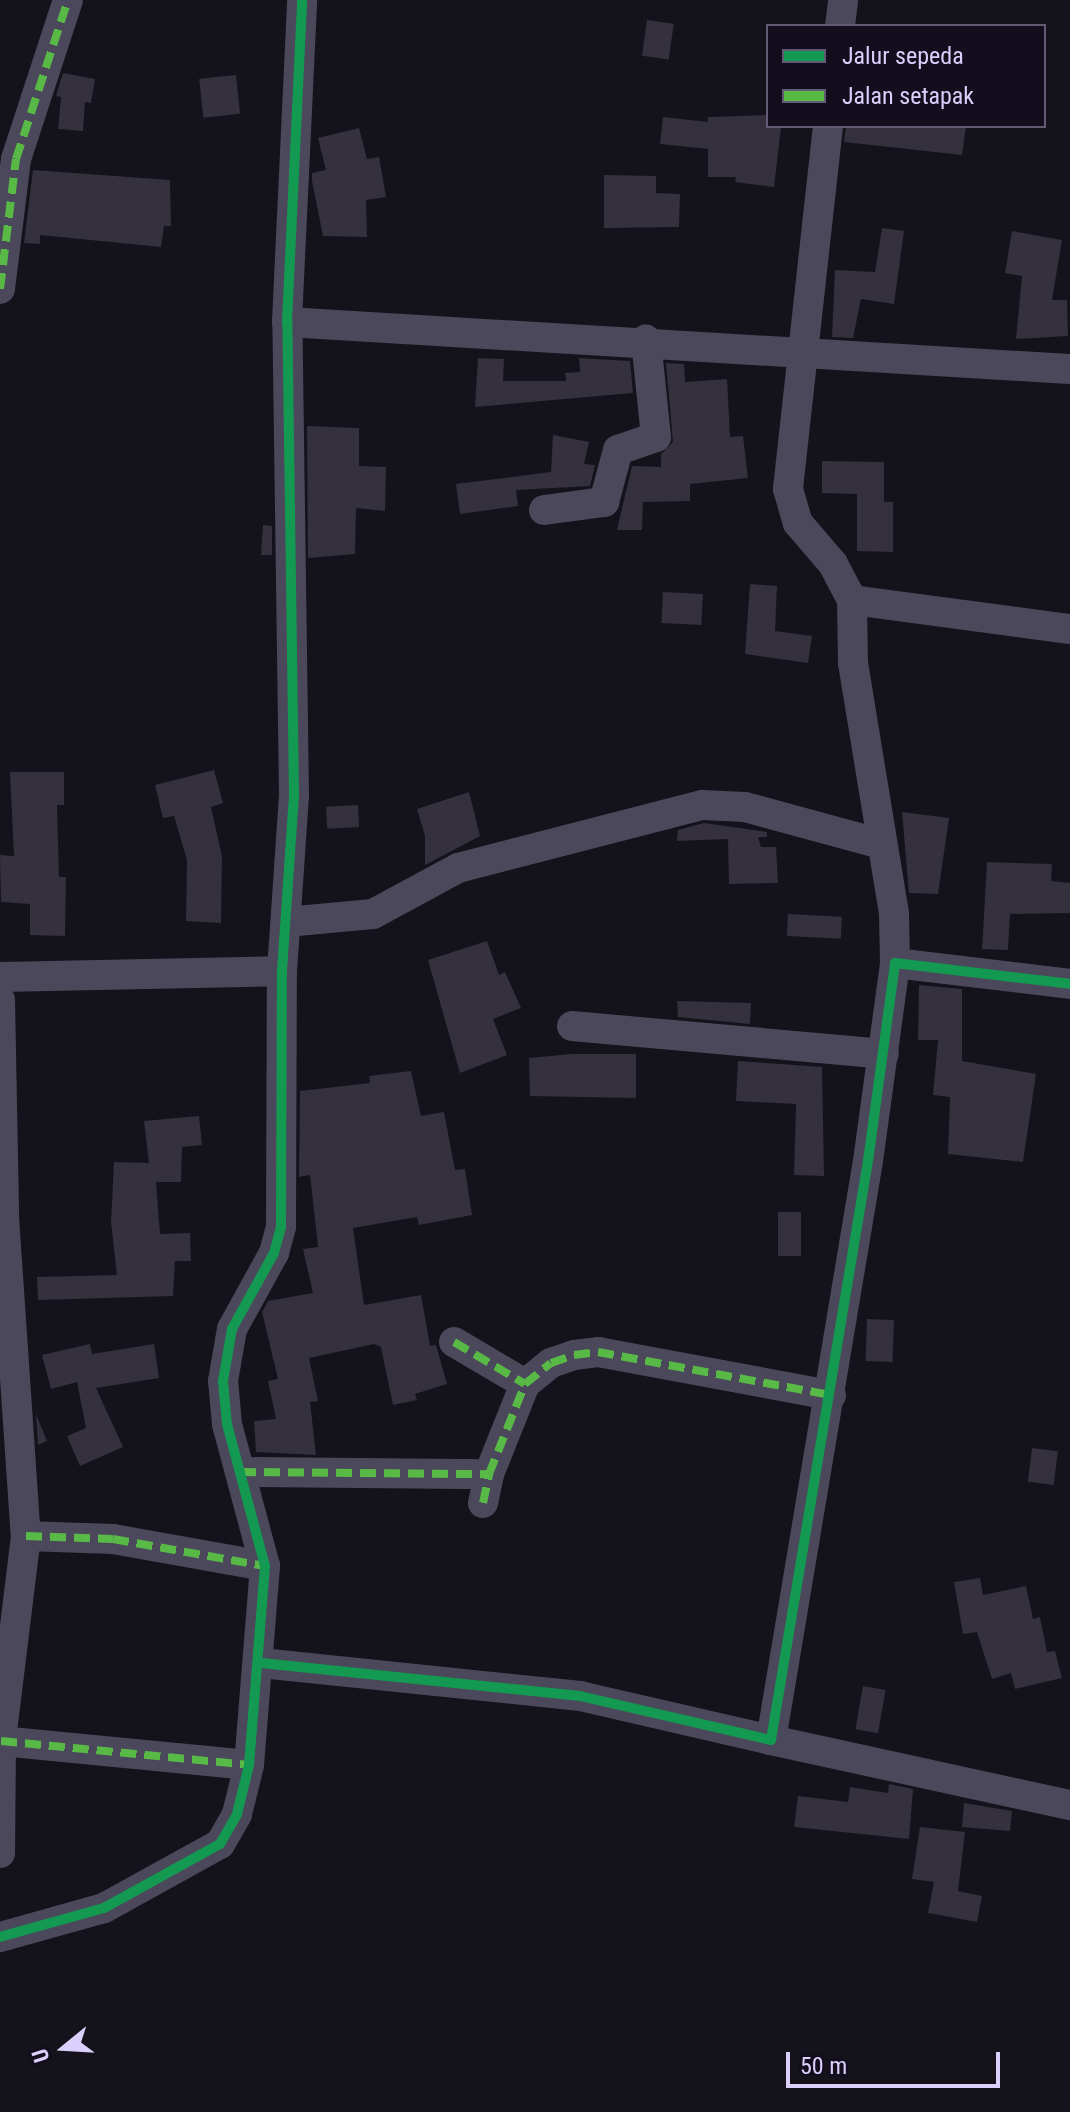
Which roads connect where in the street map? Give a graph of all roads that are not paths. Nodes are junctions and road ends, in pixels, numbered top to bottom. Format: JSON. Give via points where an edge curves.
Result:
{"nodes":[{"id":1,"x":68,"y":0,"type":"edge"},
{"id":2,"x":302,"y":0,"type":"edge"},
{"id":3,"x":843,"y":0,"type":"edge"},
{"id":4,"x":840,"y":24,"type":"edge"},
{"id":5,"x":828,"y":128,"type":"edge"},
{"id":6,"x":0,"y":289,"type":"edge"},
{"id":7,"x":287,"y":322,"type":"junction"},
{"id":8,"x":646,"y":340,"type":"junction"},
{"id":9,"x":802,"y":349,"type":"junction"},
{"id":10,"x":1070,"y":369,"type":"edge"},
{"id":11,"x":544,"y":510,"type":"dead end"},
{"id":12,"x":852,"y":600,"type":"junction"},
{"id":13,"x":1070,"y":629,"type":"edge"},
{"id":14,"x":881,"y":844,"type":"junction"},
{"id":15,"x":286,"y":922,"type":"junction"},
{"id":16,"x":895,"y":963,"type":"junction"},
{"id":17,"x":282,"y":971,"type":"junction"},
{"id":18,"x":0,"y":977,"type":"edge"},
{"id":19,"x":1070,"y":984,"type":"edge"},
{"id":20,"x":0,"y":1000,"type":"edge"},
{"id":21,"x":572,"y":1026,"type":"dead end"},
{"id":22,"x":884,"y":1054,"type":"junction"},
{"id":23,"x":5,"y":1285,"type":"edge"},
{"id":24,"x":454,"y":1342,"type":"dead end"},
{"id":25,"x":525,"y":1384,"type":"junction"},
{"id":26,"x":831,"y":1395,"type":"junction"},
{"id":27,"x":240,"y":1472,"type":"junction"},
{"id":28,"x":26,"y":1536,"type":"junction"},
{"id":29,"x":265,"y":1566,"type":"junction"},
{"id":30,"x":261,"y":1663,"type":"junction"},
{"id":31,"x":771,"y":1740,"type":"junction"},
{"id":32,"x":0,"y":1741,"type":"edge"},
{"id":33,"x":249,"y":1765,"type":"junction"},
{"id":34,"x":1070,"y":1805,"type":"edge"},
{"id":35,"x":0,"y":1853,"type":"edge"},
{"id":36,"x":0,"y":1937,"type":"edge"}],
"edges":[{"from":1,"to":6,"type":"street","via":[[16,159]]},
{"from":2,"to":7,"type":"street"},
{"from":3,"to":4,"type":"street"},
{"from":5,"to":9,"type":"street"},
{"from":7,"to":8,"type":"street"},
{"from":7,"to":15,"type":"street","via":[[294,796]]},
{"from":8,"to":9,"type":"street"},
{"from":8,"to":11,"type":"street","via":[[656,437],[618,450],[604,502]]},
{"from":9,"to":10,"type":"street"},
{"from":9,"to":12,"type":"street","via":[[790,505]]},
{"from":12,"to":13,"type":"street"},
{"from":12,"to":14,"type":"street","via":[[853,663]]},
{"from":14,"to":15,"type":"street","via":[[745,807],[702,805],[458,868],[373,914]]},
{"from":14,"to":16,"type":"street","via":[[894,914]]},
{"from":15,"to":17,"type":"street"},
{"from":16,"to":19,"type":"street"},
{"from":16,"to":22,"type":"street"},
{"from":17,"to":18,"type":"street"},
{"from":17,"to":27,"type":"street","via":[[281,1227],[224,1355],[227,1424]]},
{"from":20,"to":23,"type":"street"},
{"from":21,"to":22,"type":"street"},
{"from":22,"to":26,"type":"street"},
{"from":23,"to":28,"type":"street"},
{"from":24,"to":25,"type":"street"},
{"from":25,"to":26,"type":"street","via":[[551,1363],[598,1352]]},
{"from":25,"to":27,"type":"street","via":[[486,1488]]},
{"from":26,"to":31,"type":"street"},
{"from":27,"to":29,"type":"street"},
{"from":28,"to":29,"type":"street","via":[[113,1539]]},
{"from":28,"to":32,"type":"street"},
{"from":29,"to":30,"type":"street"},
{"from":30,"to":31,"type":"street","via":[[580,1696]]},
{"from":30,"to":33,"type":"street"},
{"from":31,"to":34,"type":"street"},
{"from":32,"to":33,"type":"street"},
{"from":32,"to":35,"type":"street"},
{"from":33,"to":36,"type":"street","via":[[237,1814],[220,1844],[104,1908]]}]}
